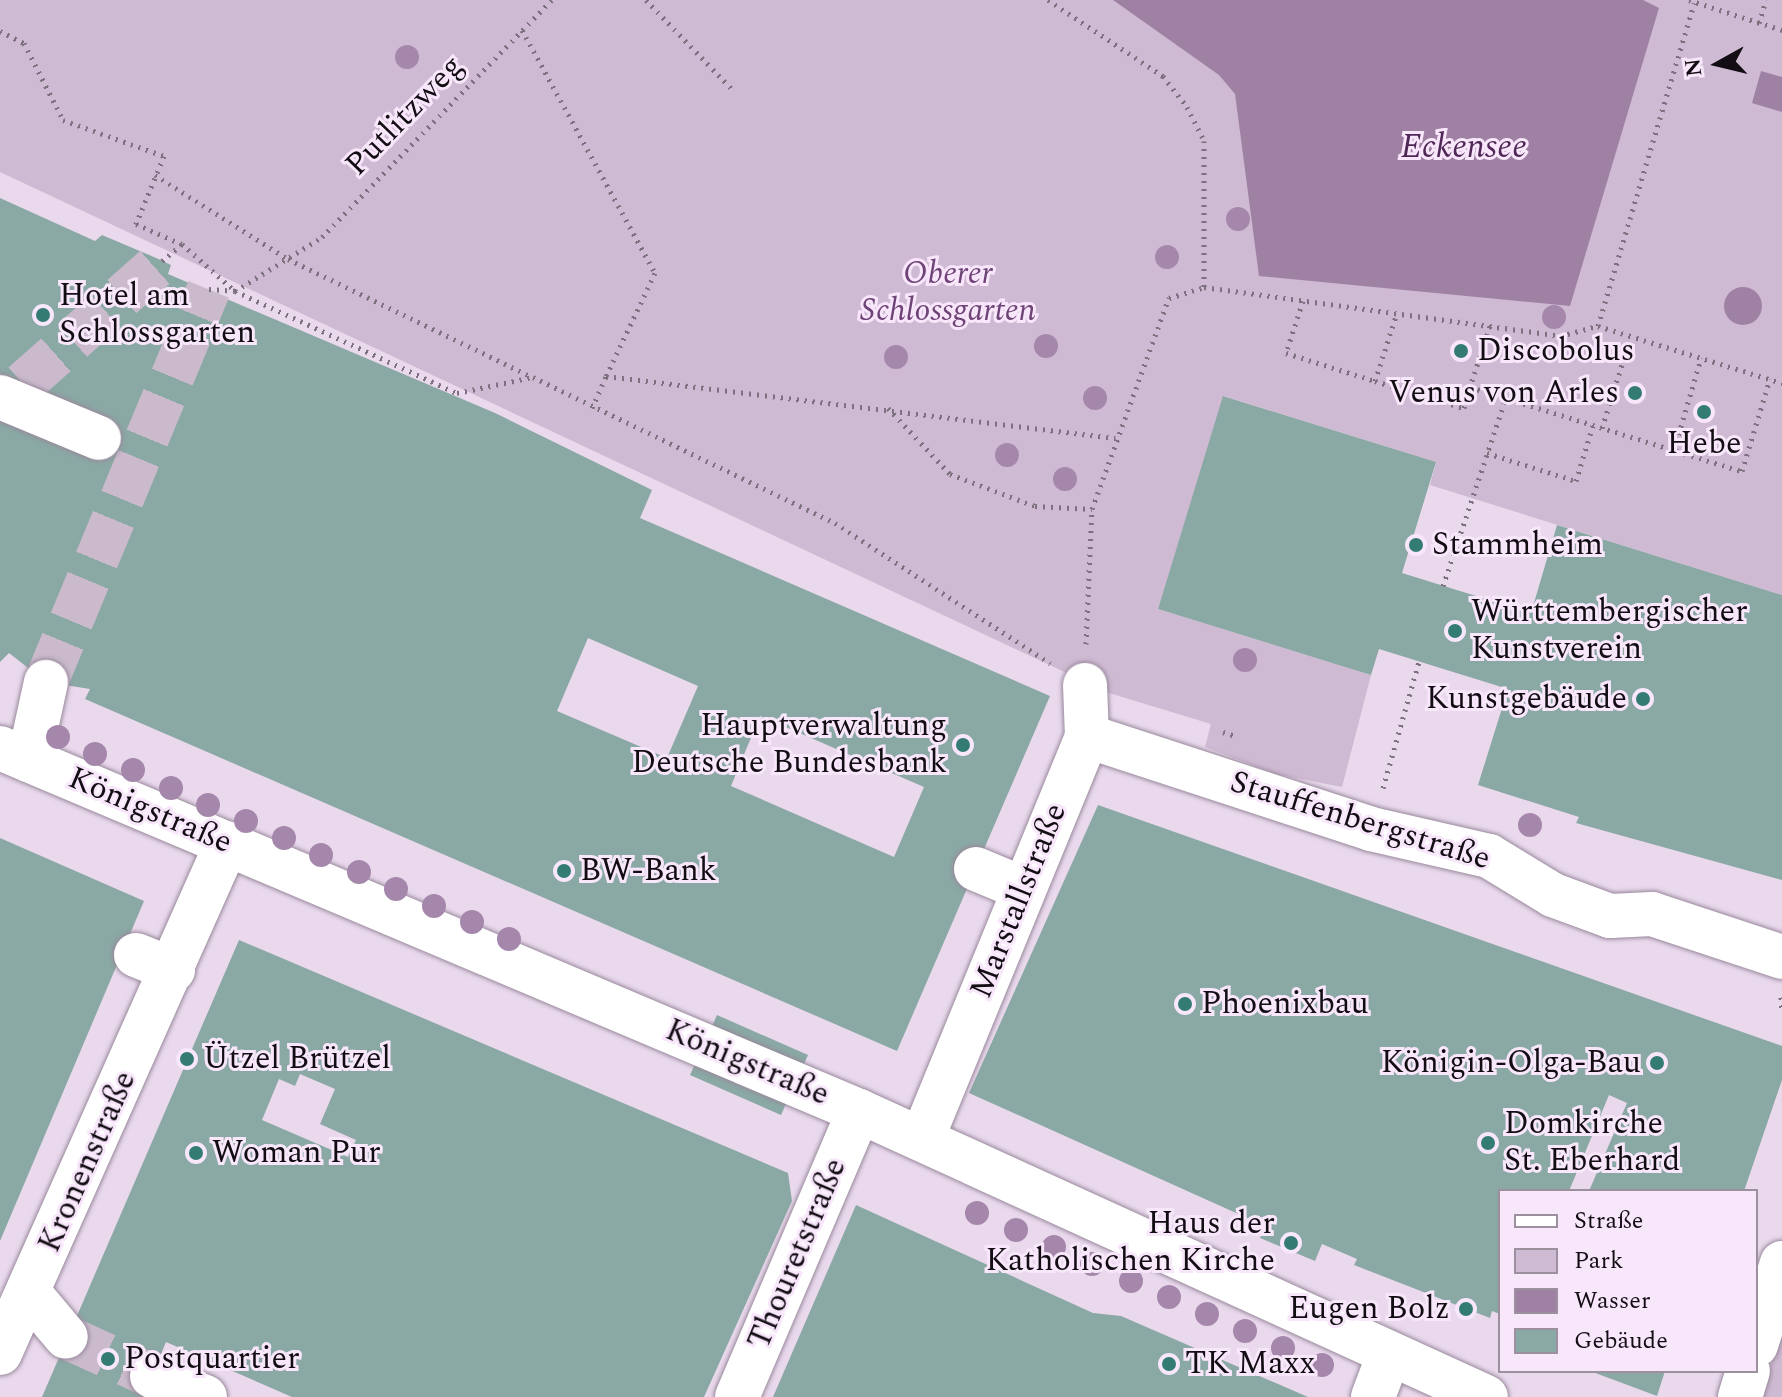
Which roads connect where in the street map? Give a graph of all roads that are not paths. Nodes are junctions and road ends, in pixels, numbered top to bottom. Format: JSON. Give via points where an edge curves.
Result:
{"nodes":[{"id":1,"x":10,"y":393,"type":"edge"},
{"id":2,"x":99,"y":438,"type":"dead end"},
{"id":3,"x":46,"y":682,"type":"tunnel mouth"},
{"id":4,"x":1085,"y":685,"type":"road end"},
{"id":5,"x":1087,"y":736,"type":"junction"},
{"id":6,"x":15,"y":754,"type":"edge"},
{"id":7,"x":227,"y":843,"type":"junction"},
{"id":8,"x":976,"y":869,"type":"dead end"},
{"id":9,"x":1024,"y":889,"type":"junction"},
{"id":10,"x":1782,"y":957,"type":"edge"},
{"id":11,"x":859,"y":1111,"type":"junction"},
{"id":12,"x":922,"y":1139,"type":"junction"},
{"id":13,"x":1782,"y":1263,"type":"edge"},
{"id":14,"x":29,"y":1293,"type":"junction"},
{"id":15,"x":66,"y":1337,"type":"tunnel mouth"},
{"id":16,"x":1758,"y":1339,"type":"edge"},
{"id":17,"x":1,"y":1351,"type":"edge"},
{"id":18,"x":1747,"y":1373,"type":"edge"},
{"id":19,"x":152,"y":1376,"type":"tunnel mouth"},
{"id":20,"x":1380,"y":1377,"type":"edge"},
{"id":21,"x":205,"y":1397,"type":"edge"},
{"id":22,"x":737,"y":1397,"type":"edge"},
{"id":23,"x":1486,"y":1397,"type":"edge"},
{"id":24,"x":1740,"y":1397,"type":"edge"}],
"edges":[{"from":1,"to":2,"type":"street"},
{"from":3,"to":6,"type":"street"},
{"from":4,"to":5,"type":"street"},
{"from":5,"to":9,"type":"street","name":"Marstallstraße"},
{"from":5,"to":10,"type":"street","name":"Stauffenbergstraße","via":[[1371,829],[1489,856],[1553,895],[1610,916],[1652,914]]},
{"from":6,"to":7,"type":"street","name":"Königstraße"},
{"from":7,"to":11,"type":"street","name":"Königstraße"},
{"from":7,"to":14,"type":"street","name":"Kronenstraße","via":[[154,962]]},
{"from":8,"to":9,"type":"street"},
{"from":9,"to":12,"type":"street","name":"Marstallstraße"},
{"from":11,"to":12,"type":"street","name":"Königstraße"},
{"from":11,"to":22,"type":"street","name":"Thouretstraße"},
{"from":12,"to":20,"type":"street","name":"Königstraße"},
{"from":13,"to":16,"type":"street"},
{"from":14,"to":15,"type":"street"},
{"from":14,"to":17,"type":"street","name":"Kronenstraße"},
{"from":18,"to":24,"type":"street"},
{"from":19,"to":21,"type":"street"},
{"from":20,"to":23,"type":"street","name":"Königstraße"}]}
